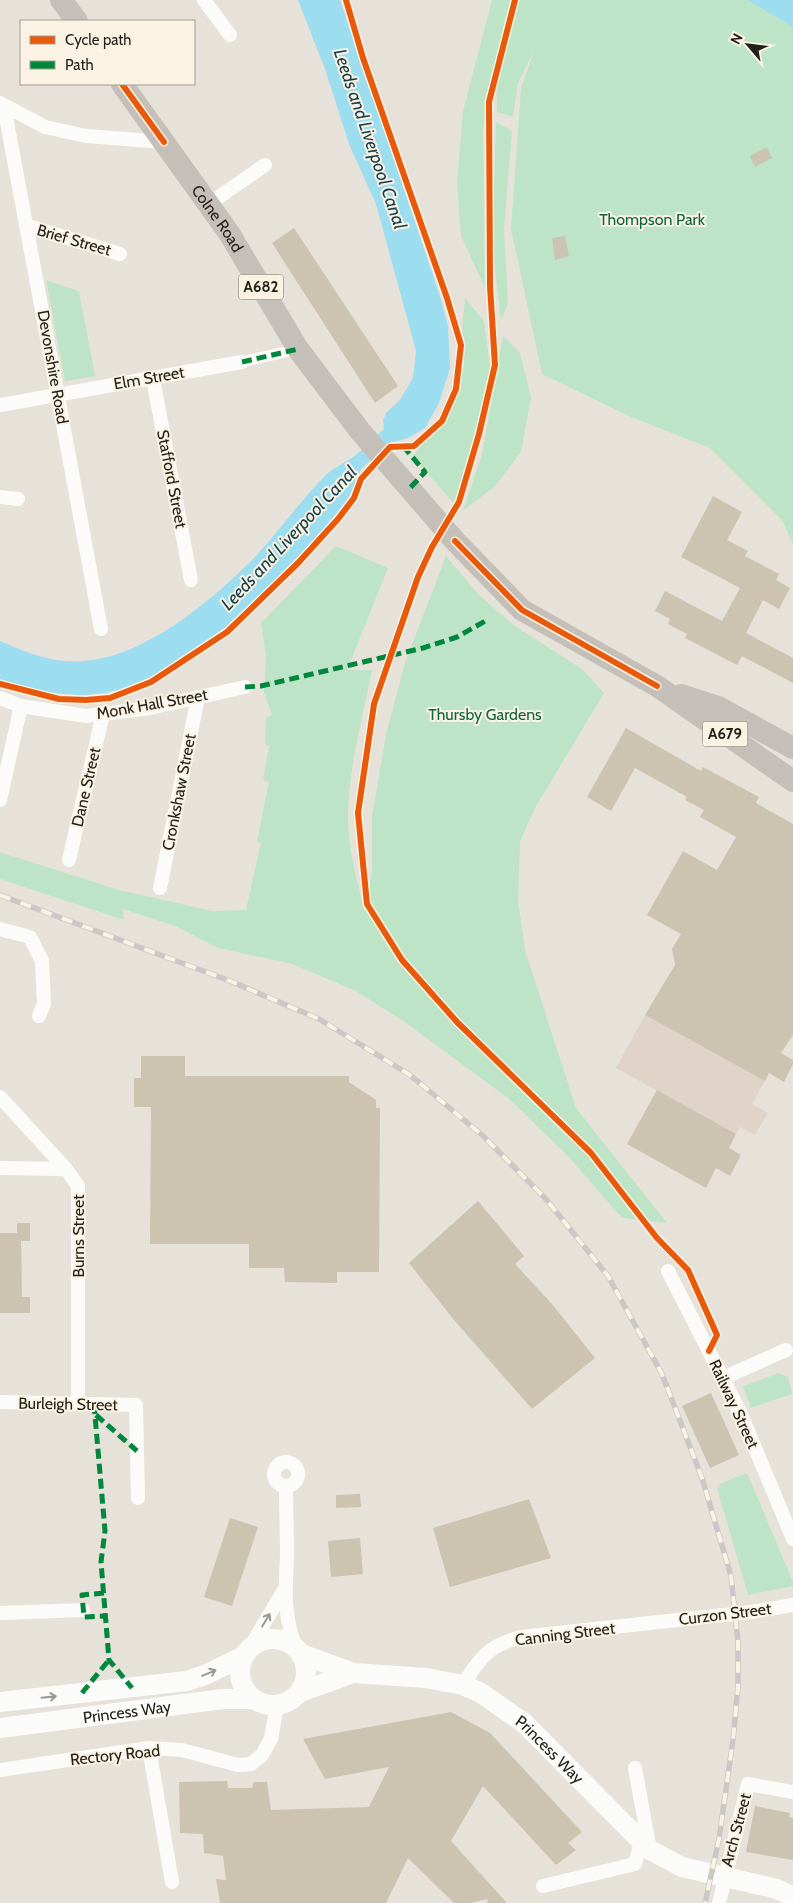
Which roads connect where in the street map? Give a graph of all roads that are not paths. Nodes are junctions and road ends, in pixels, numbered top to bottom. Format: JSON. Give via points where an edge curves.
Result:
{"nodes":[{"id":1,"x":61,"y":0,"type":"edge"},
{"id":2,"x":204,"y":0,"type":"edge"},
{"id":3,"x":76,"y":20,"type":"edge"},
{"id":4,"x":230,"y":35,"type":"dead end"},
{"id":5,"x":123,"y":85,"type":"edge"},
{"id":6,"x":2,"y":104,"type":"edge"},
{"id":7,"x":164,"y":142,"type":"junction"},
{"id":8,"x":265,"y":165,"type":"dead end"},
{"id":9,"x":209,"y":204,"type":"junction"},
{"id":10,"x":28,"y":226,"type":"junction"},
{"id":11,"x":120,"y":254,"type":"dead end"},
{"id":12,"x":298,"y":349,"type":"junction"},
{"id":13,"x":242,"y":362,"type":"joint"},
{"id":14,"x":152,"y":379,"type":"junction"},
{"id":15,"x":57,"y":393,"type":"junction"},
{"id":16,"x":0,"y":405,"type":"edge"},
{"id":17,"x":0,"y":497,"type":"edge"},
{"id":18,"x":18,"y":499,"type":"dead end"},
{"id":19,"x":192,"y":580,"type":"dead end"},
{"id":20,"x":101,"y":629,"type":"dead end"},
{"id":21,"x":658,"y":686,"type":"junction"},
{"id":22,"x":245,"y":687,"type":"dead end"},
{"id":23,"x":198,"y":697,"type":"junction"},
{"id":24,"x":0,"y":698,"type":"edge"},
{"id":25,"x":688,"y":698,"type":"junction"},
{"id":26,"x":21,"y":706,"type":"junction"},
{"id":27,"x":103,"y":714,"type":"junction"},
{"id":28,"x":793,"y":748,"type":"edge"},
{"id":29,"x":793,"y":761,"type":"edge"},
{"id":30,"x":793,"y":781,"type":"edge"},
{"id":31,"x":0,"y":800,"type":"edge"},
{"id":32,"x":69,"y":860,"type":"dead end"},
{"id":33,"x":160,"y":888,"type":"dead end"},
{"id":34,"x":0,"y":929,"type":"edge"},
{"id":35,"x":39,"y":1016,"type":"dead end"},
{"id":36,"x":0,"y":1097,"type":"edge"},
{"id":37,"x":0,"y":1168,"type":"edge"},
{"id":38,"x":66,"y":1169,"type":"junction"},
{"id":39,"x":668,"y":1271,"type":"dead end"},
{"id":40,"x":786,"y":1350,"type":"dead end"},
{"id":41,"x":723,"y":1378,"type":"junction"},
{"id":42,"x":0,"y":1402,"type":"edge"},
{"id":43,"x":78,"y":1404,"type":"junction"},
{"id":44,"x":286,"y":1487,"type":"dead end"},
{"id":45,"x":138,"y":1498,"type":"dead end"},
{"id":46,"x":793,"y":1539,"type":"edge"},
{"id":47,"x":284,"y":1590,"type":"junction"},
{"id":48,"x":793,"y":1605,"type":"edge"},
{"id":49,"x":83,"y":1610,"type":"dead end"},
{"id":50,"x":0,"y":1613,"type":"edge"},
{"id":51,"x":656,"y":1622,"type":"joint"},
{"id":52,"x":299,"y":1652,"type":"junction"},
{"id":53,"x":246,"y":1653,"type":"junction"},
{"id":54,"x":353,"y":1673,"type":"junction"},
{"id":55,"x":463,"y":1685,"type":"junction"},
{"id":56,"x":300,"y":1692,"type":"junction"},
{"id":57,"x":253,"y":1699,"type":"junction"},
{"id":58,"x":0,"y":1702,"type":"edge"},
{"id":59,"x":278,"y":1705,"type":"junction"},
{"id":60,"x":0,"y":1728,"type":"edge"},
{"id":61,"x":148,"y":1748,"type":"junction"},
{"id":62,"x":636,"y":1768,"type":"dead end"},
{"id":63,"x":0,"y":1770,"type":"edge"},
{"id":64,"x":793,"y":1792,"type":"edge"},
{"id":65,"x":645,"y":1846,"type":"junction"},
{"id":66,"x":724,"y":1876,"type":"junction"},
{"id":67,"x":172,"y":1882,"type":"dead end"},
{"id":68,"x":543,"y":1886,"type":"dead end"},
{"id":69,"x":786,"y":1896,"type":"edge"},
{"id":70,"x":719,"y":1903,"type":"edge"}],
"edges":[{"from":1,"to":3,"type":"main road"},
{"from":2,"to":4,"type":"street"},
{"from":5,"to":7,"type":"main road","name":"Colne Road","number":"A682"},
{"from":6,"to":7,"type":"street","via":[[46,127],[86,136]]},
{"from":6,"to":10,"type":"street","name":"Devonshire Road"},
{"from":7,"to":9,"type":"main road","name":"Colne Road","number":"A682"},
{"from":8,"to":9,"type":"street"},
{"from":9,"to":12,"type":"main road","name":"Colne Road","number":"A682"},
{"from":10,"to":11,"type":"street","name":"Brief Street"},
{"from":10,"to":15,"type":"street","name":"Devonshire Road"},
{"from":12,"to":13,"type":"street","name":"Elm Street"},
{"from":12,"to":21,"type":"main road","name":"Colne Road","number":"A682","via":[[360,430],[448,534],[522,610]]},
{"from":13,"to":14,"type":"street","name":"Elm Street"},
{"from":14,"to":15,"type":"street","name":"Elm Street"},
{"from":14,"to":19,"type":"street","name":"Stafford Street"},
{"from":15,"to":16,"type":"street","name":"Elm Street"},
{"from":15,"to":20,"type":"street","name":"Devonshire Road"},
{"from":17,"to":18,"type":"street"},
{"from":21,"to":25,"type":"main road","number":"A679"},
{"from":21,"to":30,"type":"main road","number":"A679"},
{"from":22,"to":23,"type":"street","name":"Monk Hall Street"},
{"from":23,"to":27,"type":"street","name":"Monk Hall Street"},
{"from":23,"to":33,"type":"street","name":"Cronkshaw Street"},
{"from":24,"to":26,"type":"street","name":"Monk Hall Street"},
{"from":25,"to":28,"type":"main road","via":[[718,707]]},
{"from":25,"to":29,"type":"main road","number":"A679"},
{"from":26,"to":27,"type":"street","name":"Monk Hall Street","via":[[86,716]]},
{"from":26,"to":31,"type":"street"},
{"from":27,"to":32,"type":"street","name":"Dane Street"},
{"from":34,"to":35,"type":"street","via":[[30,937],[42,961],[44,1004]]},
{"from":36,"to":38,"type":"street","name":"Burns Street"},
{"from":37,"to":38,"type":"street"},
{"from":38,"to":43,"type":"street","name":"Burns Street","via":[[78,1186]]},
{"from":39,"to":41,"type":"street","name":"Railway Street"},
{"from":40,"to":41,"type":"street"},
{"from":41,"to":46,"type":"street","name":"Railway Street"},
{"from":42,"to":43,"type":"street","name":"Burleigh Street"},
{"from":43,"to":45,"type":"street","name":"Burleigh Street","via":[[136,1405]]},
{"from":44,"to":47,"type":"street"},
{"from":47,"to":52,"type":"street","via":[[289,1627]]},
{"from":53,"to":47,"type":"street","one_way":true},
{"from":48,"to":51,"type":"street","name":"Curzon Street"},
{"from":49,"to":50,"type":"street"},
{"from":51,"to":55,"type":"street","name":"Canning Street","via":[[508,1641],[490,1650]]},
{"from":52,"to":53,"type":"main road","via":[[289,1643],[273,1639],[257,1643]]},
{"from":52,"to":54,"type":"main road","name":"Princess Way"},
{"from":52,"to":56,"type":"main road","via":[[306,1673]]},
{"from":53,"to":57,"type":"main road","via":[[240,1665],[242,1684]]},
{"from":58,"to":53,"type":"main road","name":"Princess Way","one_way":true,"via":[[175,1683],[206,1675]]},
{"from":54,"to":55,"type":"main road","name":"Princess Way","via":[[426,1678]]},
{"from":54,"to":56,"type":"main road","name":"Princess Way"},
{"from":55,"to":65,"type":"main road","name":"Princess Way","via":[[481,1693],[524,1723]]},
{"from":56,"to":59,"type":"main road"},
{"from":57,"to":59,"type":"main road"},
{"from":57,"to":60,"type":"main road","name":"Princess Way","via":[[223,1699]]},
{"from":59,"to":61,"type":"street","name":"Rectory Road","via":[[271,1739],[262,1755],[251,1764],[238,1765],[182,1750]]},
{"from":61,"to":63,"type":"street","name":"Rectory Road"},
{"from":61,"to":67,"type":"street"},
{"from":62,"to":65,"type":"street"},
{"from":64,"to":66,"type":"street","name":"Arch Street","via":[[748,1784]]},
{"from":65,"to":66,"type":"main road","name":"Princess Way","via":[[682,1867]]},
{"from":65,"to":68,"type":"street","via":[[635,1864]]},
{"from":66,"to":69,"type":"main road","name":"Princess Way"},
{"from":66,"to":70,"type":"street","name":"Arch Street"}]}
